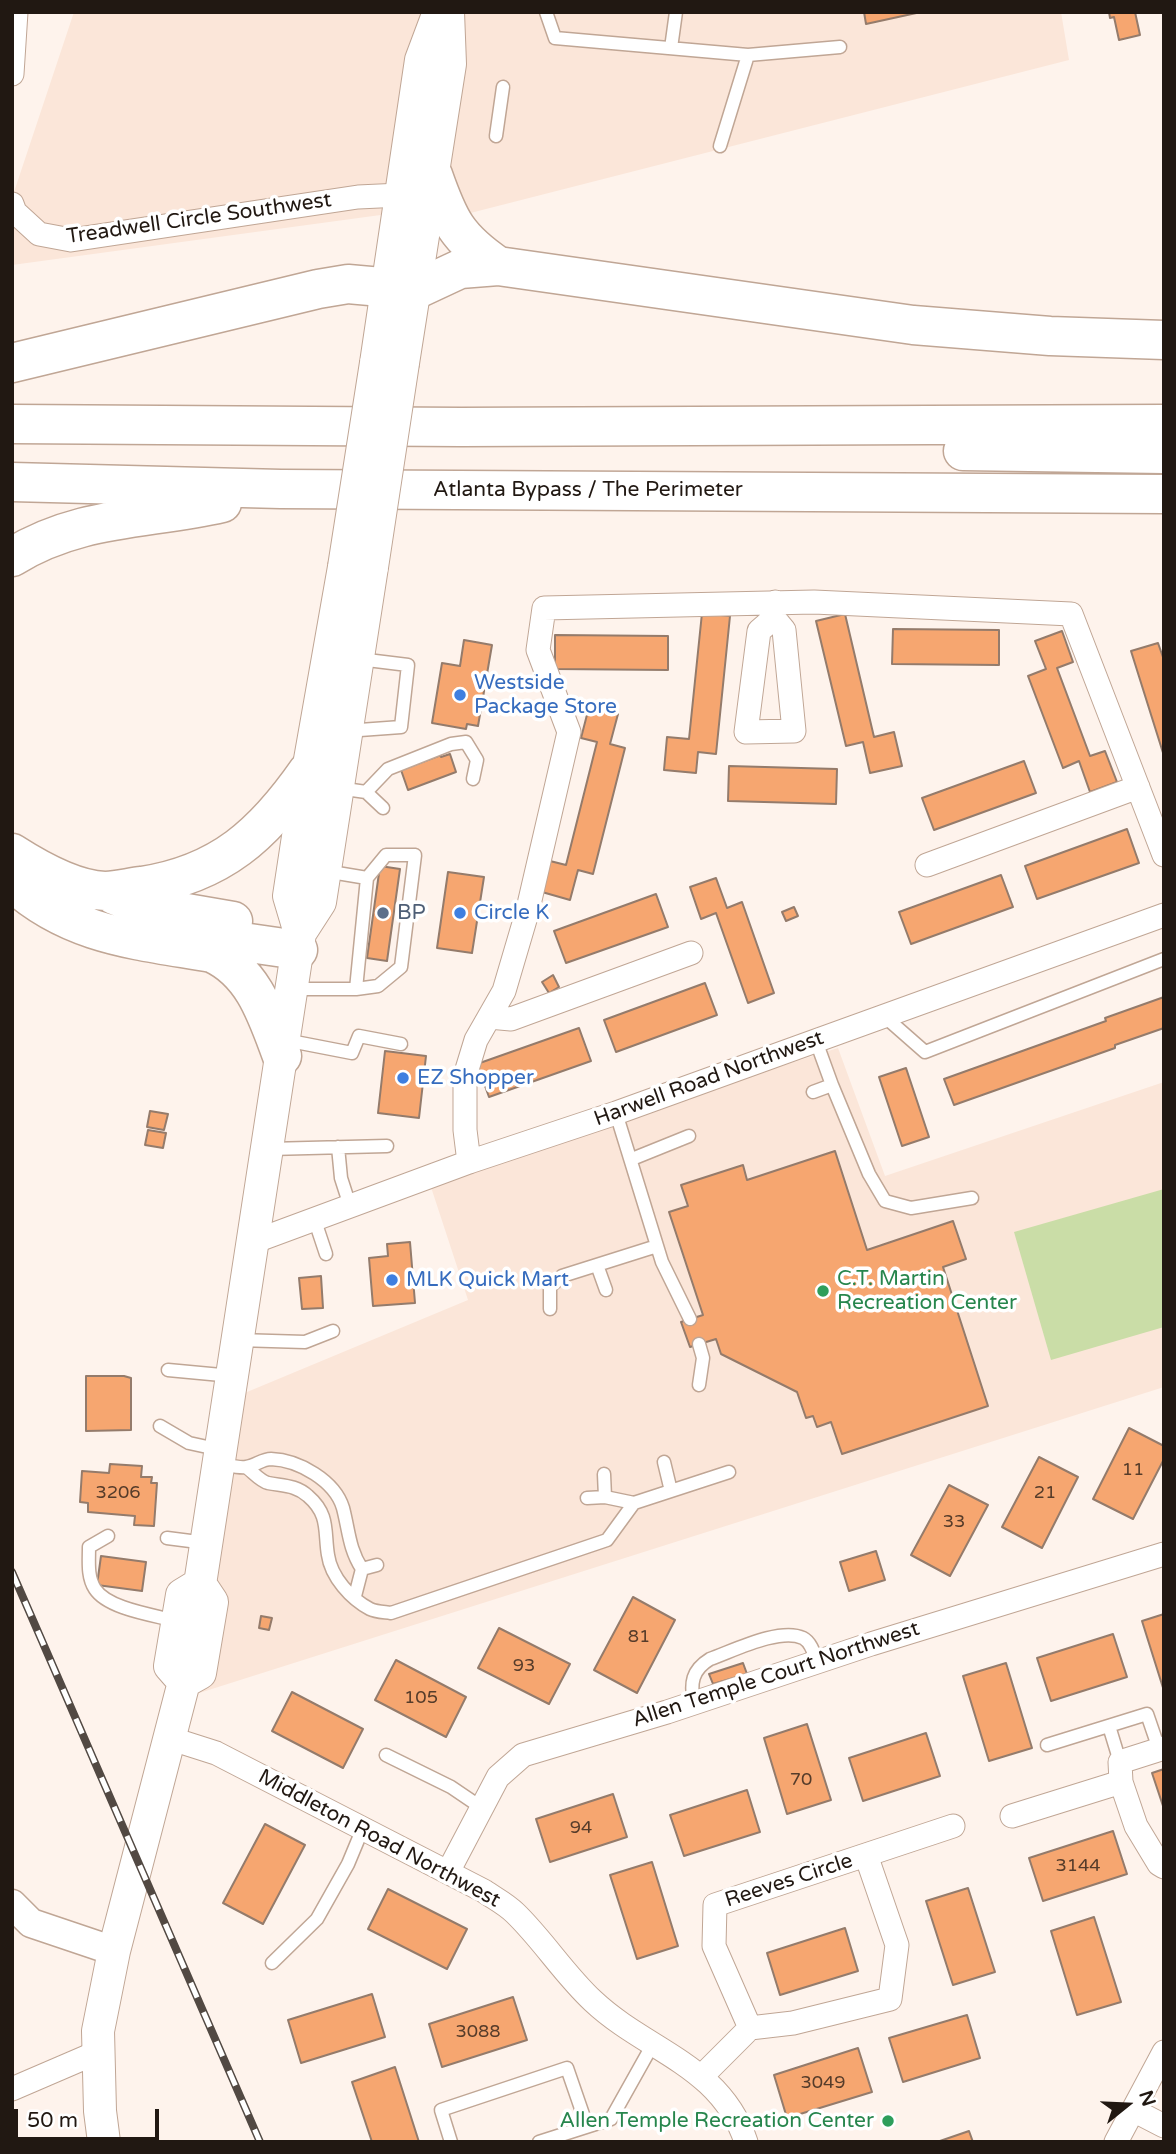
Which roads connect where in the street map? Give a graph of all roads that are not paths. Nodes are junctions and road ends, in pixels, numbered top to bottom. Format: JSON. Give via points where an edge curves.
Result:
{"nodes":[{"id":1,"x":16,"y":12,"type":"edge"},
{"id":2,"x":439,"y":12,"type":"edge"},
{"id":3,"x":448,"y":12,"type":"edge"},
{"id":4,"x":546,"y":12,"type":"edge"},
{"id":5,"x":676,"y":12,"type":"edge"},
{"id":6,"x":840,"y":47,"type":"dead end"},
{"id":7,"x":671,"y":48,"type":"junction"},
{"id":8,"x":748,"y":55,"type":"junction"},
{"id":9,"x":12,"y":74,"type":"edge"},
{"id":10,"x":503,"y":87,"type":"dead end"},
{"id":11,"x":496,"y":136,"type":"dead end"},
{"id":12,"x":720,"y":146,"type":"dead end"},
{"id":13,"x":433,"y":175,"type":"junction"},
{"id":14,"x":401,"y":195,"type":"junction"},
{"id":15,"x":12,"y":204,"type":"edge"},
{"id":16,"x":498,"y":266,"type":"junction"},
{"id":17,"x":401,"y":289,"type":"junction"},
{"id":18,"x":1164,"y":341,"type":"edge"},
{"id":19,"x":12,"y":363,"type":"edge"},
{"id":20,"x":12,"y":424,"type":"edge"},
{"id":21,"x":1164,"y":424,"type":"edge"},
{"id":22,"x":461,"y":427,"type":"junction"},
{"id":23,"x":1164,"y":454,"type":"edge"},
{"id":24,"x":12,"y":482,"type":"edge"},
{"id":25,"x":281,"y":489,"type":"junction"},
{"id":26,"x":1164,"y":494,"type":"edge"},
{"id":27,"x":12,"y":556,"type":"edge"},
{"id":28,"x":358,"y":567,"type":"junction"},
{"id":29,"x":775,"y":610,"type":"junction"},
{"id":30,"x":357,"y":659,"type":"junction"},
{"id":31,"x":346,"y":731,"type":"junction"},
{"id":32,"x":473,"y":779,"type":"dead end"},
{"id":33,"x":337,"y":784,"type":"junction"},
{"id":34,"x":1138,"y":787,"type":"junction"},
{"id":35,"x":383,"y":808,"type":"dead end"},
{"id":36,"x":12,"y":853,"type":"edge"},
{"id":37,"x":1164,"y":855,"type":"edge"},
{"id":38,"x":927,"y":865,"type":"dead end"},
{"id":39,"x":325,"y":871,"type":"junction"},
{"id":40,"x":366,"y":878,"type":"junction"},
{"id":41,"x":12,"y":881,"type":"edge"},
{"id":42,"x":105,"y":891,"type":"junction"},
{"id":43,"x":1164,"y":915,"type":"edge"},
{"id":44,"x":299,"y":942,"type":"junction"},
{"id":45,"x":691,"y":953,"type":"dead end"},
{"id":46,"x":1164,"y":959,"type":"edge"},
{"id":47,"x":292,"y":989,"type":"junction"},
{"id":48,"x":356,"y":989,"type":"junction"},
{"id":49,"x":884,"y":1016,"type":"junction"},
{"id":50,"x":489,"y":1017,"type":"junction"},
{"id":51,"x":816,"y":1041,"type":"junction"},
{"id":52,"x":401,"y":1044,"type":"dead end"},
{"id":53,"x":283,"y":1048,"type":"junction"},
{"id":54,"x":832,"y":1085,"type":"junction"},
{"id":55,"x":813,"y":1092,"type":"dead end"},
{"id":56,"x":616,"y":1113,"type":"junction"},
{"id":57,"x":689,"y":1136,"type":"dead end"},
{"id":58,"x":387,"y":1146,"type":"dead end"},
{"id":59,"x":338,"y":1147,"type":"junction"},
{"id":60,"x":268,"y":1149,"type":"junction"},
{"id":61,"x":632,"y":1159,"type":"junction"},
{"id":62,"x":469,"y":1162,"type":"junction"},
{"id":63,"x":972,"y":1198,"type":"dead end"},
{"id":64,"x":350,"y":1206,"type":"junction"},
{"id":65,"x":314,"y":1218,"type":"junction"},
{"id":66,"x":253,"y":1242,"type":"junction"},
{"id":67,"x":657,"y":1246,"type":"junction"},
{"id":68,"x":326,"y":1254,"type":"dead end"},
{"id":69,"x":597,"y":1265,"type":"junction"},
{"id":70,"x":606,"y":1290,"type":"dead end"},
{"id":71,"x":550,"y":1309,"type":"dead end"},
{"id":72,"x":691,"y":1319,"type":"dead end"},
{"id":73,"x":333,"y":1331,"type":"dead end"},
{"id":74,"x":238,"y":1340,"type":"junction"},
{"id":75,"x":699,"y":1344,"type":"dead end"},
{"id":76,"x":168,"y":1370,"type":"dead end"},
{"id":77,"x":233,"y":1376,"type":"junction"},
{"id":78,"x":699,"y":1385,"type":"dead end"},
{"id":79,"x":160,"y":1426,"type":"dead end"},
{"id":80,"x":229,"y":1461,"type":"junction"},
{"id":81,"x":664,"y":1462,"type":"dead end"},
{"id":82,"x":729,"y":1472,"type":"dead end"},
{"id":83,"x":604,"y":1474,"type":"dead end"},
{"id":84,"x":671,"y":1491,"type":"junction"},
{"id":85,"x":587,"y":1497,"type":"dead end"},
{"id":86,"x":605,"y":1497,"type":"junction"},
{"id":87,"x":634,"y":1503,"type":"junction"},
{"id":88,"x":108,"y":1536,"type":"dead end"},
{"id":89,"x":167,"y":1538,"type":"dead end"},
{"id":90,"x":207,"y":1543,"type":"junction"},
{"id":91,"x":1164,"y":1554,"type":"edge"},
{"id":92,"x":377,"y":1565,"type":"dead end"},
{"id":93,"x":362,"y":1569,"type":"junction"},
{"id":94,"x":200,"y":1584,"type":"junction"},
{"id":95,"x":355,"y":1597,"type":"junction"},
{"id":96,"x":178,"y":1621,"type":"junction"},
{"id":97,"x":817,"y":1662,"type":"junction"},
{"id":98,"x":184,"y":1682,"type":"junction"},
{"id":99,"x":694,"y":1703,"type":"junction"},
{"id":100,"x":1109,"y":1726,"type":"junction"},
{"id":101,"x":169,"y":1738,"type":"junction"},
{"id":102,"x":1047,"y":1745,"type":"dead end"},
{"id":103,"x":1161,"y":1749,"type":"edge"},
{"id":104,"x":386,"y":1755,"type":"dead end"},
{"id":105,"x":1120,"y":1772,"type":"junction"},
{"id":106,"x":482,"y":1808,"type":"junction"},
{"id":107,"x":1012,"y":1816,"type":"dead end"},
{"id":108,"x":953,"y":1826,"type":"dead end"},
{"id":109,"x":363,"y":1828,"type":"junction"},
{"id":110,"x":866,"y":1855,"type":"junction"},
{"id":111,"x":1164,"y":1867,"type":"edge"},
{"id":112,"x":448,"y":1872,"type":"junction"},
{"id":113,"x":12,"y":1904,"type":"edge"},
{"id":114,"x":114,"y":1951,"type":"junction"},
{"id":115,"x":272,"y":1963,"type":"dead end"},
{"id":116,"x":750,"y":2028,"type":"junction"},
{"id":117,"x":653,"y":2044,"type":"junction"},
{"id":118,"x":98,"y":2052,"type":"junction"},
{"id":119,"x":1164,"y":2052,"type":"edge"},
{"id":120,"x":702,"y":2076,"type":"junction"},
{"id":121,"x":12,"y":2090,"type":"edge"},
{"id":122,"x":1133,"y":2110,"type":"junction"},
{"id":123,"x":587,"y":2126,"type":"junction"},
{"id":124,"x":1164,"y":2126,"type":"edge"},
{"id":125,"x":104,"y":2142,"type":"edge"},
{"id":126,"x":451,"y":2142,"type":"edge"},
{"id":127,"x":540,"y":2142,"type":"edge"},
{"id":128,"x":746,"y":2142,"type":"edge"},
{"id":129,"x":1116,"y":2142,"type":"edge"}],
"edges":[{"from":1,"to":9,"type":"street"},
{"from":2,"to":14,"type":"main road","via":[[421,60]]},
{"from":3,"to":13,"type":"main road","via":[[450,64]]},
{"from":4,"to":7,"type":"lane","via":[[555,38]]},
{"from":5,"to":7,"type":"lane"},
{"from":6,"to":8,"type":"lane"},
{"from":7,"to":8,"type":"lane"},
{"from":8,"to":12,"type":"lane"},
{"from":10,"to":11,"type":"lane"},
{"from":13,"to":16,"type":"highway","via":[[462,237]]},
{"from":13,"to":17,"type":"main road"},
{"from":14,"to":15,"type":"street","name":"Treadwell Circle Southwest","via":[[358,197],[71,240],[38,234]]},
{"from":14,"to":17,"type":"main road"},
{"from":16,"to":17,"type":"highway","via":[[460,269]]},
{"from":16,"to":18,"type":"highway","via":[[913,325]]},
{"from":17,"to":19,"type":"highway","via":[[348,284],[318,289]]},
{"from":17,"to":28,"type":"main road","bridge":true},
{"from":20,"to":22,"type":"highway"},
{"from":21,"to":22,"type":"highway"},
{"from":22,"to":23,"type":"highway","via":[[699,443]]},
{"from":24,"to":25,"type":"highway","name":"Atlanta Bypass / The Perimeter"},
{"from":25,"to":26,"type":"highway","name":"Atlanta Bypass / The Perimeter"},
{"from":25,"to":27,"type":"highway","via":[[190,510],[70,529]]},
{"from":28,"to":30,"type":"main road"},
{"from":28,"to":33,"type":"main road"},
{"from":29,"to":29,"type":"street","via":[[784,630],[794,731],[746,732],[759,631]]},
{"from":29,"to":34,"type":"street","via":[[814,602],[1071,614]]},
{"from":29,"to":50,"type":"street","via":[[544,608],[538,650],[569,732],[527,913],[504,991]]},
{"from":30,"to":31,"type":"main road"},
{"from":30,"to":31,"type":"lane","via":[[408,665],[401,727]]},
{"from":31,"to":33,"type":"main road"},
{"from":32,"to":33,"type":"lane","via":[[477,760],[466,742]]},
{"from":33,"to":35,"type":"lane"},
{"from":33,"to":39,"type":"main road"},
{"from":33,"to":42,"type":"highway","via":[[284,805],[246,844],[194,874]]},
{"from":33,"to":44,"type":"main road","via":[[289,896]]},
{"from":34,"to":37,"type":"street"},
{"from":34,"to":38,"type":"street"},
{"from":36,"to":42,"type":"highway","via":[[61,879]]},
{"from":39,"to":40,"type":"lane"},
{"from":39,"to":44,"type":"main road","via":[[320,902]]},
{"from":40,"to":48,"type":"lane"},
{"from":40,"to":48,"type":"lane","via":[[386,855],[415,855],[401,967],[378,986]]},
{"from":41,"to":44,"type":"highway","via":[[102,915],[187,934]]},
{"from":41,"to":53,"type":"highway","via":[[33,901],[62,918],[116,936],[212,953],[226,960],[262,1003]]},
{"from":42,"to":44,"type":"highway","via":[[140,905]]},
{"from":43,"to":49,"type":"street","name":"Harwell Road Northwest"},
{"from":44,"to":47,"type":"main road"},
{"from":45,"to":50,"type":"street","via":[[511,1018]]},
{"from":46,"to":49,"type":"lane","via":[[925,1052]]},
{"from":47,"to":48,"type":"lane"},
{"from":47,"to":53,"type":"main road"},
{"from":49,"to":51,"type":"street","name":"Harwell Road Northwest"},
{"from":50,"to":62,"type":"street","via":[[465,1076]]},
{"from":51,"to":54,"type":"lane"},
{"from":51,"to":56,"type":"street","name":"Harwell Road Northwest"},
{"from":52,"to":53,"type":"lane","via":[[359,1036],[352,1053]]},
{"from":53,"to":60,"type":"main road"},
{"from":54,"to":55,"type":"lane"},
{"from":54,"to":63,"type":"lane","via":[[884,1201],[911,1208]]},
{"from":56,"to":61,"type":"lane"},
{"from":56,"to":62,"type":"street","name":"Harwell Road Northwest"},
{"from":57,"to":61,"type":"lane"},
{"from":58,"to":59,"type":"lane"},
{"from":59,"to":60,"type":"lane"},
{"from":59,"to":64,"type":"lane"},
{"from":60,"to":66,"type":"main road"},
{"from":61,"to":67,"type":"lane"},
{"from":62,"to":64,"type":"street","name":"Harwell Road Northwest"},
{"from":64,"to":65,"type":"street","name":"Harwell Road Northwest"},
{"from":65,"to":66,"type":"street","name":"Harwell Road Northwest"},
{"from":65,"to":68,"type":"lane"},
{"from":66,"to":74,"type":"main road"},
{"from":67,"to":69,"type":"lane"},
{"from":67,"to":72,"type":"lane"},
{"from":69,"to":70,"type":"lane"},
{"from":69,"to":71,"type":"lane","via":[[556,1281],[550,1287]]},
{"from":73,"to":74,"type":"lane","via":[[305,1342]]},
{"from":74,"to":77,"type":"main road"},
{"from":75,"to":78,"type":"lane","via":[[703,1358]]},
{"from":76,"to":77,"type":"lane"},
{"from":77,"to":80,"type":"main road"},
{"from":79,"to":80,"type":"lane"},
{"from":80,"to":90,"type":"main road"},
{"from":80,"to":93,"type":"lane","via":[[283,1460],[312,1472],[334,1490],[342,1505],[352,1554]]},
{"from":80,"to":95,"type":"lane","via":[[265,1482],[295,1487],[309,1496],[321,1512],[332,1572]]},
{"from":81,"to":84,"type":"lane"},
{"from":82,"to":84,"type":"lane"},
{"from":83,"to":86,"type":"lane"},
{"from":84,"to":87,"type":"lane"},
{"from":85,"to":86,"type":"lane"},
{"from":86,"to":87,"type":"lane"},
{"from":87,"to":95,"type":"lane","via":[[607,1541],[391,1613],[371,1609]]},
{"from":88,"to":96,"type":"lane","via":[[89,1547],[89,1572],[96,1591],[120,1607]]},
{"from":89,"to":90,"type":"lane"},
{"from":90,"to":94,"type":"main road"},
{"from":91,"to":97,"type":"street","name":"Allen Temple Court Northwest"},
{"from":92,"to":93,"type":"lane"},
{"from":93,"to":95,"type":"lane"},
{"from":94,"to":96,"type":"main road","via":[[182,1595]]},
{"from":94,"to":98,"type":"main road","via":[[212,1602],[207,1634],[200,1673]]},
{"from":96,"to":98,"type":"main road","via":[[170,1666]]},
{"from":97,"to":99,"type":"street","name":"Allen Temple Court Northwest"},
{"from":97,"to":99,"type":"lane","via":[[804,1639],[779,1635],[701,1665],[692,1680]]},
{"from":98,"to":101,"type":"main road"},
{"from":99,"to":106,"type":"street","name":"Allen Temple Court Northwest","via":[[523,1755],[498,1777]]},
{"from":100,"to":102,"type":"lane"},
{"from":100,"to":103,"type":"lane","via":[[1147,1714]]},
{"from":100,"to":105,"type":"lane"},
{"from":101,"to":109,"type":"street","name":"Middleton Road Northwest","via":[[216,1753]]},
{"from":101,"to":114,"type":"main road"},
{"from":103,"to":105,"type":"street"},
{"from":104,"to":106,"type":"lane"},
{"from":105,"to":107,"type":"street"},
{"from":105,"to":111,"type":"street","via":[[1136,1826]]},
{"from":106,"to":112,"type":"street","name":"Allen Temple Court Northwest"},
{"from":108,"to":110,"type":"street","name":"Reeves Circle"},
{"from":109,"to":112,"type":"street","name":"Middleton Road Northwest"},
{"from":109,"to":115,"type":"lane","via":[[317,1919]]},
{"from":110,"to":116,"type":"street","name":"Reeves Circle","via":[[715,1905],[714,1946]]},
{"from":110,"to":116,"type":"street","name":"Reeves Circle","via":[[897,1945],[890,1998],[793,2023]]},
{"from":112,"to":117,"type":"street","name":"Middleton Road Northwest","via":[[513,1911],[592,2000]]},
{"from":113,"to":114,"type":"street","via":[[31,1923]]},
{"from":114,"to":118,"type":"main road"},
{"from":116,"to":120,"type":"street"},
{"from":117,"to":120,"type":"street","name":"Middleton Road Northwest"},
{"from":117,"to":123,"type":"lane","via":[[611,2119]]},
{"from":118,"to":121,"type":"street"},
{"from":118,"to":125,"type":"main road"},
{"from":119,"to":122,"type":"street"},
{"from":120,"to":128,"type":"street","name":"Middleton Road Northwest","via":[[723,2098]]},
{"from":122,"to":124,"type":"street"},
{"from":122,"to":129,"type":"street"},
{"from":123,"to":126,"type":"lane","via":[[567,2068],[441,2110]]},
{"from":123,"to":127,"type":"lane"}]}
